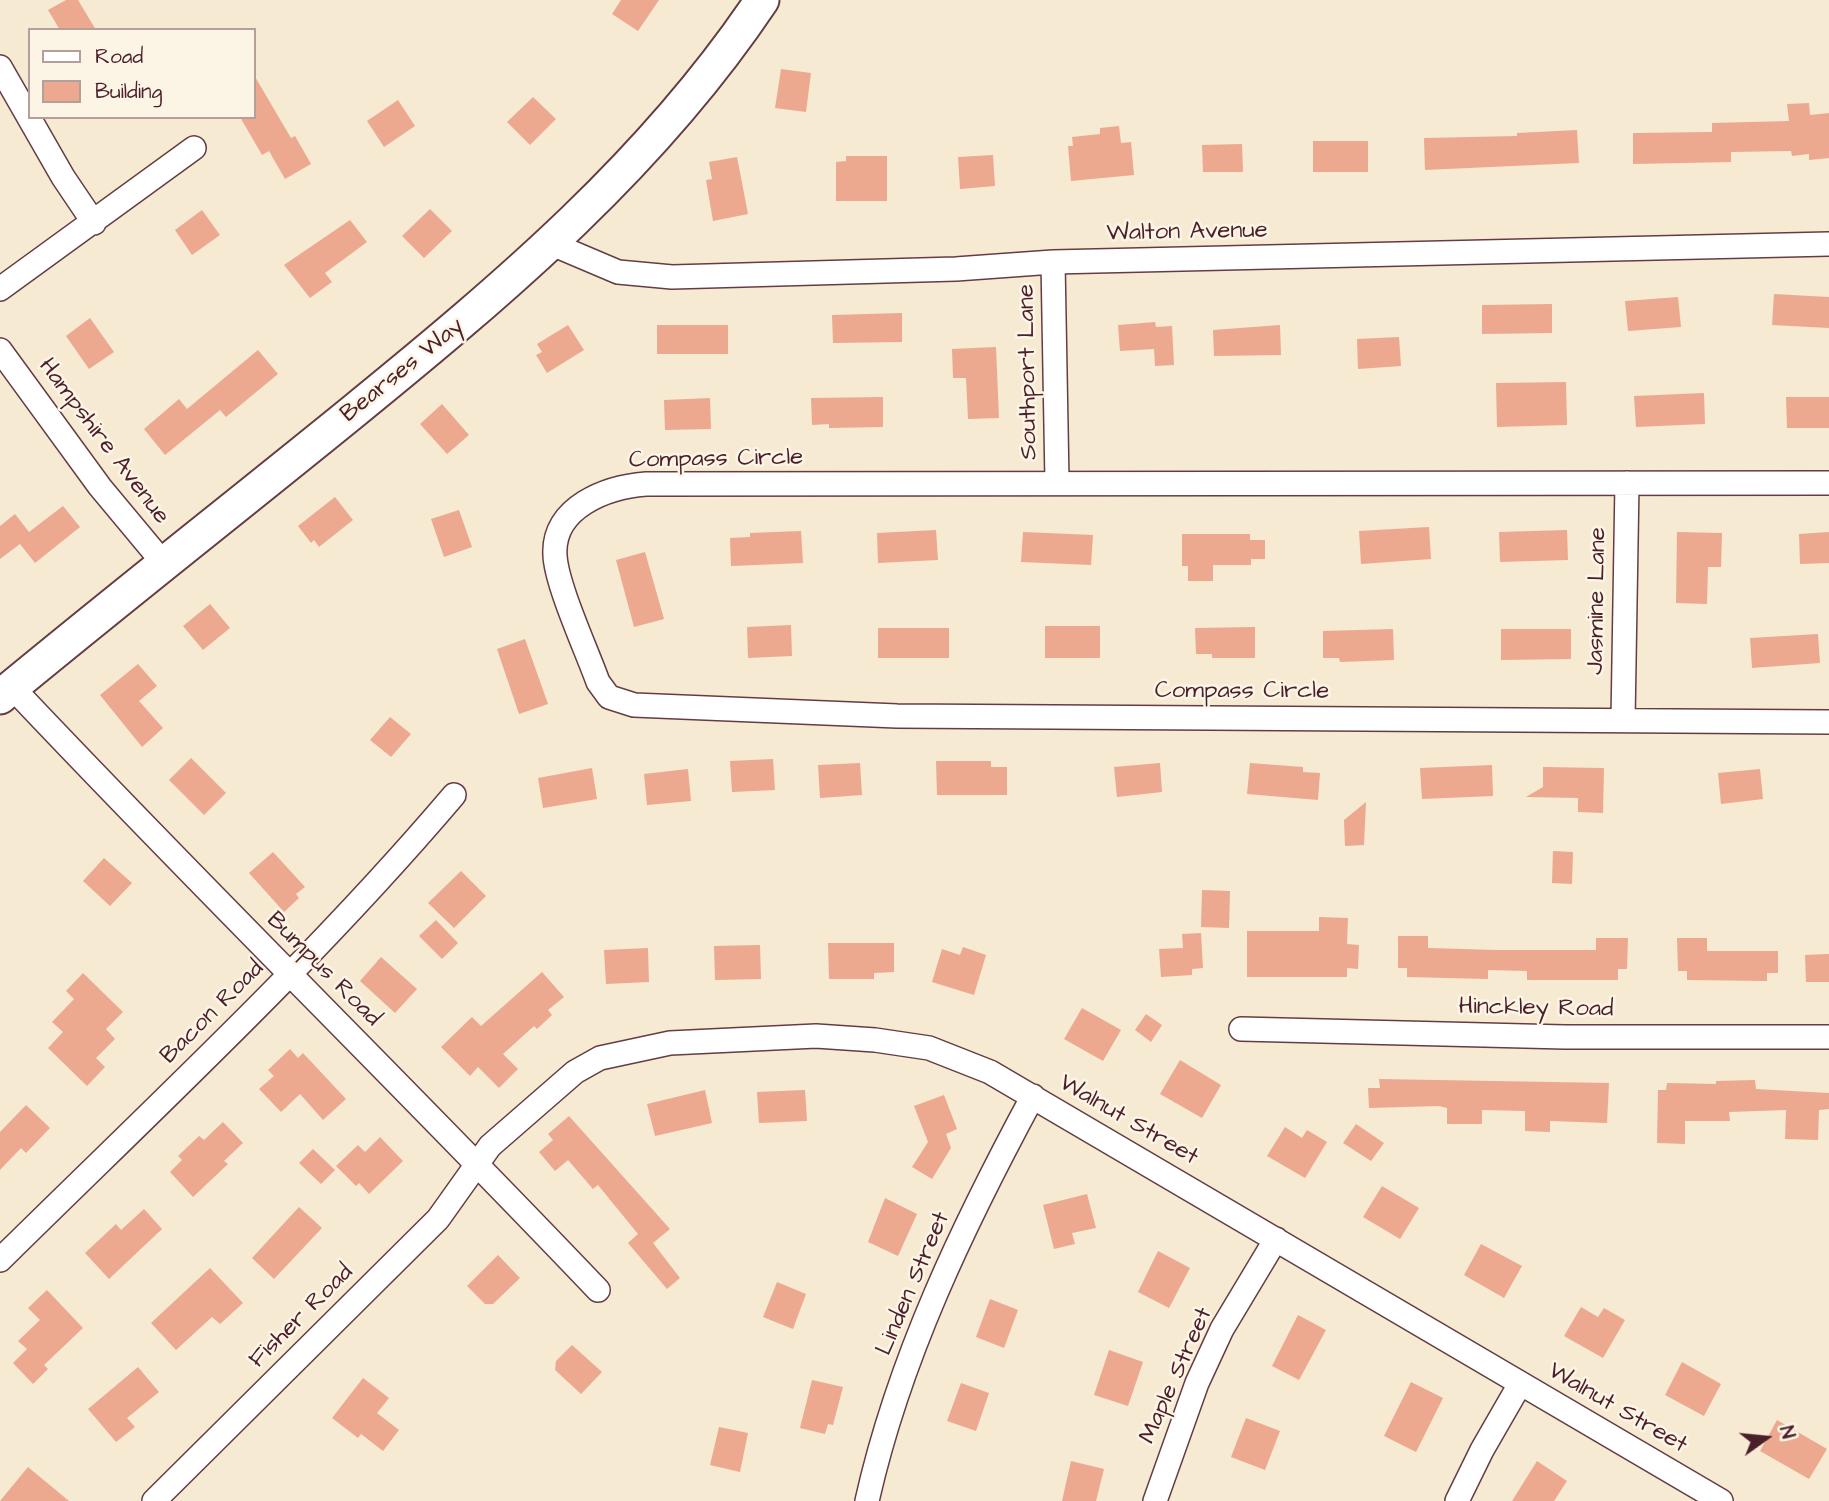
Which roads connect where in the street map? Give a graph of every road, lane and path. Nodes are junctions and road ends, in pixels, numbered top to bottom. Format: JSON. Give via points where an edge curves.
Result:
{"nodes":[{"id":1,"x":762,"y":0,"type":"edge"},
{"id":2,"x":0,"y":67,"type":"edge"},
{"id":3,"x":28,"y":116,"type":"edge"},
{"id":4,"x":30,"y":119,"type":"edge"},
{"id":5,"x":194,"y":148,"type":"dead end"},
{"id":6,"x":94,"y":223,"type":"junction"},
{"id":7,"x":552,"y":244,"type":"junction"},
{"id":8,"x":1829,"y":244,"type":"edge"},
{"id":9,"x":1053,"y":262,"type":"junction"},
{"id":10,"x":0,"y":289,"type":"edge"},
{"id":11,"x":0,"y":350,"type":"edge"},
{"id":12,"x":1057,"y":482,"type":"junction"},
{"id":13,"x":1627,"y":483,"type":"junction"},
{"id":14,"x":1829,"y":483,"type":"edge"},
{"id":15,"x":165,"y":565,"type":"junction"},
{"id":16,"x":6,"y":692,"type":"edge"},
{"id":17,"x":1623,"y":720,"type":"junction"},
{"id":18,"x":1829,"y":722,"type":"edge"},
{"id":19,"x":454,"y":795,"type":"dead end"},
{"id":20,"x":289,"y":973,"type":"junction"},
{"id":21,"x":1241,"y":1030,"type":"dead end"},
{"id":22,"x":1829,"y":1037,"type":"edge"},
{"id":23,"x":1033,"y":1096,"type":"junction"},
{"id":24,"x":476,"y":1161,"type":"junction"},
{"id":25,"x":1276,"y":1239,"type":"junction"},
{"id":26,"x":0,"y":1260,"type":"edge"},
{"id":27,"x":598,"y":1290,"type":"dead end"},
{"id":28,"x":1520,"y":1384,"type":"junction"},
{"id":29,"x":154,"y":1501,"type":"edge"},
{"id":30,"x":867,"y":1501,"type":"edge"},
{"id":31,"x":1155,"y":1501,"type":"edge"},
{"id":32,"x":1457,"y":1501,"type":"edge"},
{"id":33,"x":1721,"y":1501,"type":"edge"}],
"edges":[{"from":1,"to":7,"type":"main road","name":"Bearses Way","via":[[675,114]]},
{"from":2,"to":3,"type":"street"},
{"from":4,"to":6,"type":"street"},
{"from":5,"to":6,"type":"street"},
{"from":6,"to":10,"type":"street"},
{"from":7,"to":9,"type":"street","name":"Walton Avenue","via":[[618,272],[672,277]]},
{"from":7,"to":15,"type":"main road","name":"Bearses Way"},
{"from":8,"to":9,"type":"street","name":"Walton Avenue"},
{"from":9,"to":12,"type":"street","name":"Southport Lane"},
{"from":11,"to":15,"type":"street","name":"Hampshire Avenue","via":[[100,487]]},
{"from":12,"to":13,"type":"street","name":"Compass Circle"},
{"from":12,"to":17,"type":"street","name":"Compass Circle","via":[[633,485],[603,493],[575,509],[558,533],[554,557],[598,682],[609,697],[634,705],[897,716]]},
{"from":13,"to":14,"type":"street","name":"Compass Circle"},
{"from":13,"to":17,"type":"street","name":"Jasmine Lane"},
{"from":15,"to":16,"type":"main road","name":"Bearses Way"},
{"from":16,"to":20,"type":"street","name":"Bumpus Road"},
{"from":17,"to":18,"type":"street","name":"Compass Circle"},
{"from":19,"to":20,"type":"street","name":"Bacon Road","via":[[377,886]]},
{"from":20,"to":24,"type":"street","name":"Bumpus Road"},
{"from":20,"to":26,"type":"street","name":"Bacon Road"},
{"from":21,"to":22,"type":"street","name":"Hinckley Road"},
{"from":23,"to":24,"type":"street","name":"Walnut Street","via":[[929,1048],[816,1036],[670,1043],[600,1058],[575,1072]]},
{"from":23,"to":25,"type":"street","name":"Walnut Street"},
{"from":23,"to":30,"type":"street","name":"Linden Street","via":[[992,1172],[930,1307],[889,1414]]},
{"from":24,"to":27,"type":"street","name":"Bumpus Road"},
{"from":24,"to":29,"type":"street","name":"Fisher Road","via":[[438,1219]]},
{"from":25,"to":28,"type":"street","name":"Walnut Street"},
{"from":25,"to":31,"type":"street","name":"Maple Street","via":[[1196,1383]]},
{"from":28,"to":32,"type":"street"},
{"from":28,"to":33,"type":"street","name":"Walnut Street"}]}
